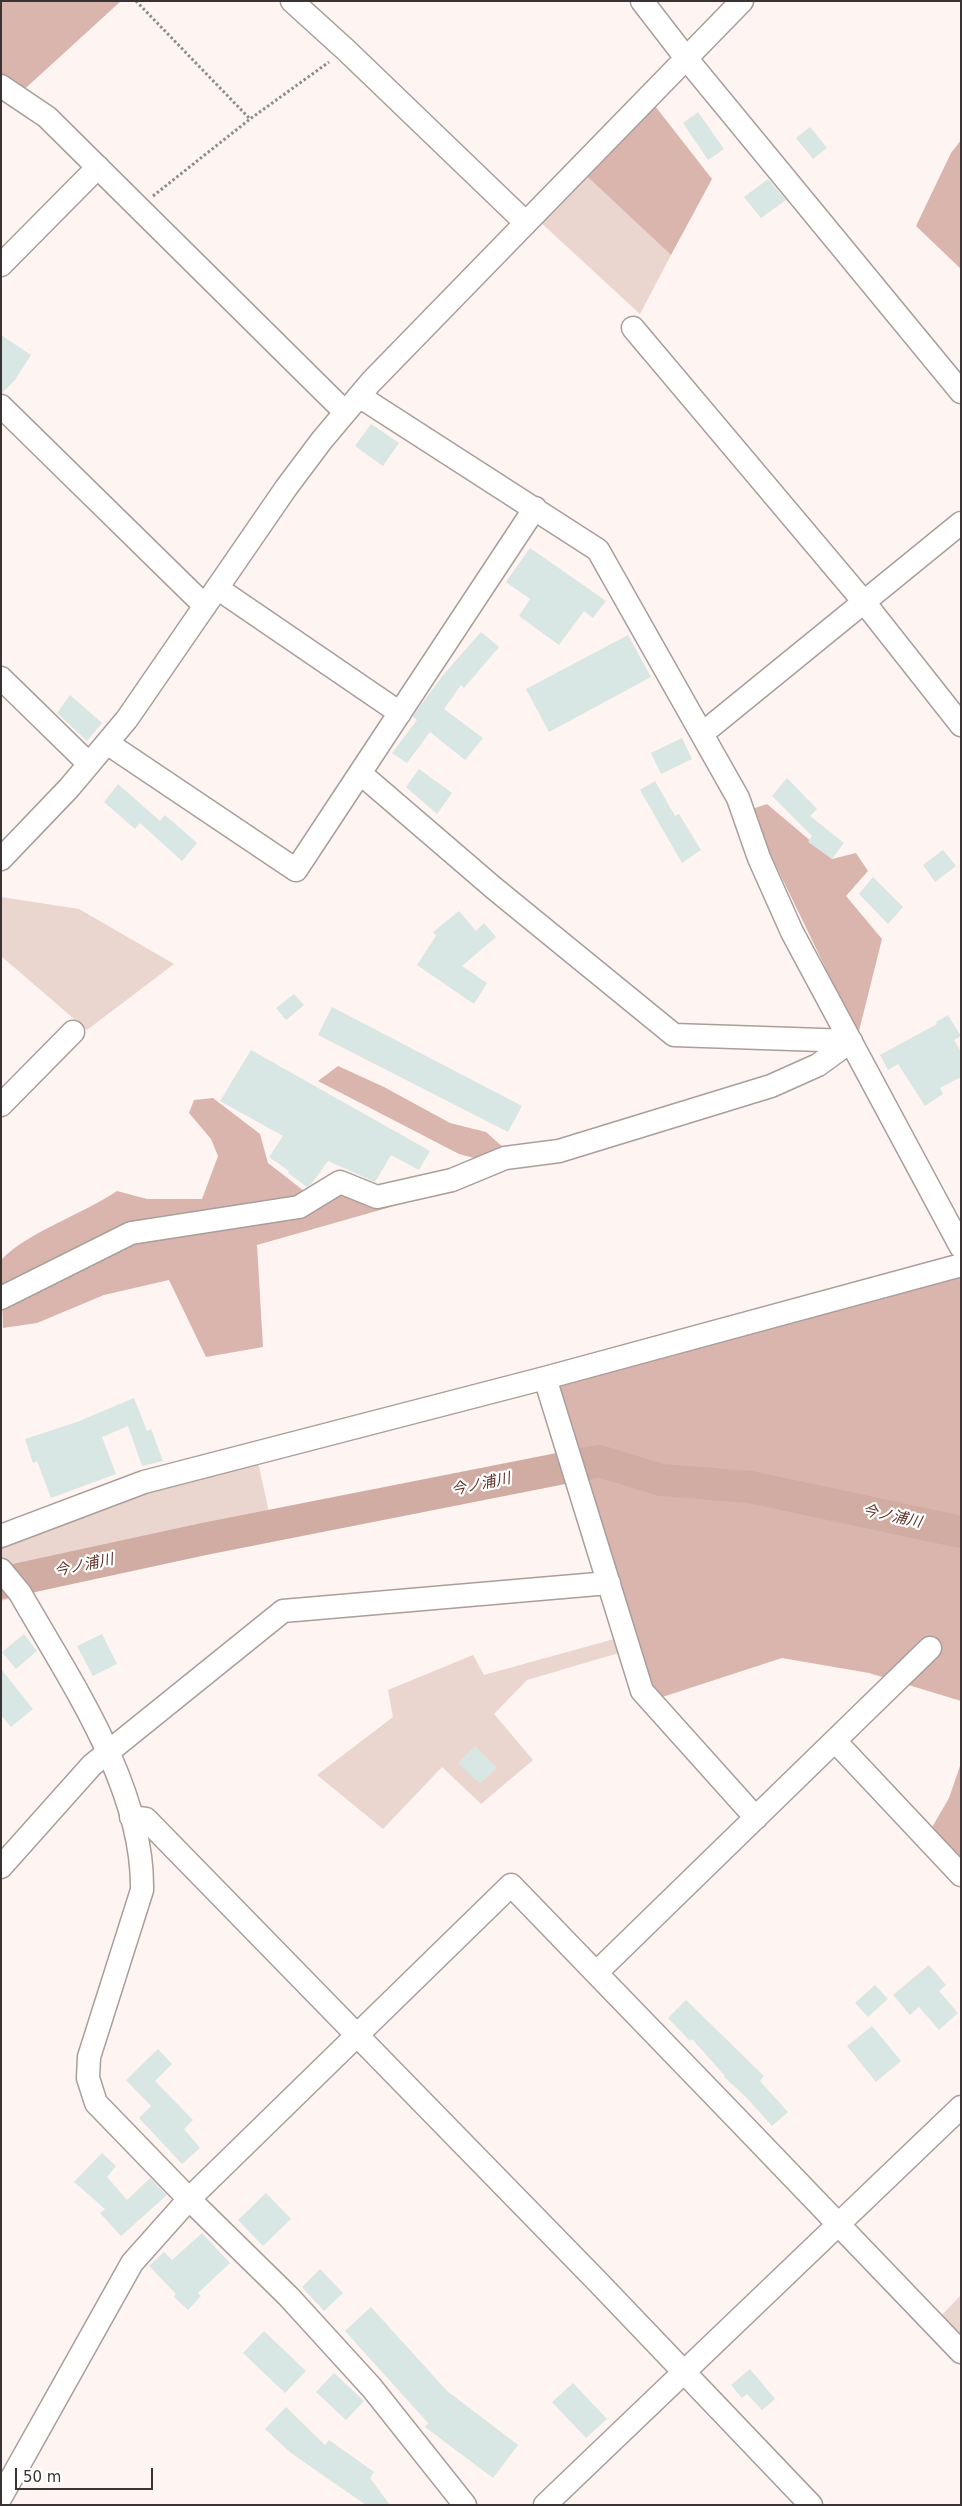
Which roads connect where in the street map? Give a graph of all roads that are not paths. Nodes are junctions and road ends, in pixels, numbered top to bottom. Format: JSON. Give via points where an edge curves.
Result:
{"nodes":[{"id":1,"x":292,"y":1,"type":"edge"},
{"id":2,"x":642,"y":1,"type":"edge"},
{"id":3,"x":742,"y":1,"type":"edge"},
{"id":4,"x":686,"y":58,"type":"junction"},
{"id":5,"x":1,"y":86,"type":"edge"},
{"id":6,"x":98,"y":167,"type":"junction"},
{"id":7,"x":526,"y":223,"type":"junction"},
{"id":8,"x":1,"y":265,"type":"edge"},
{"id":9,"x":633,"y":328,"type":"dead end"},
{"id":10,"x":961,"y":392,"type":"edge"},
{"id":11,"x":352,"y":404,"type":"junction"},
{"id":12,"x":1,"y":406,"type":"edge"},
{"id":13,"x":535,"y":508,"type":"junction"},
{"id":14,"x":961,"y":523,"type":"edge"},
{"id":15,"x":211,"y":597,"type":"junction"},
{"id":16,"x":864,"y":602,"type":"junction"},
{"id":17,"x":1,"y":678,"type":"edge"},
{"id":18,"x":400,"y":713,"type":"junction"},
{"id":19,"x":961,"y":724,"type":"edge"},
{"id":20,"x":703,"y":733,"type":"junction"},
{"id":21,"x":107,"y":743,"type":"junction"},
{"id":22,"x":90,"y":764,"type":"junction"},
{"id":23,"x":360,"y":773,"type":"junction"},
{"id":24,"x":1,"y":858,"type":"edge"},
{"id":25,"x":73,"y":1032,"type":"dead end"},
{"id":26,"x":851,"y":1042,"type":"junction"},
{"id":27,"x":1,"y":1105,"type":"edge"},
{"id":28,"x":961,"y":1248,"type":"edge"},
{"id":29,"x":961,"y":1265,"type":"edge"},
{"id":30,"x":1,"y":1298,"type":"edge"},
{"id":31,"x":545,"y":1378,"type":"junction"},
{"id":32,"x":1,"y":1536,"type":"edge"},
{"id":33,"x":1,"y":1570,"type":"edge"},
{"id":34,"x":608,"y":1583,"type":"junction"},
{"id":35,"x":10,"y":1596,"type":"edge"},
{"id":36,"x":930,"y":1648,"type":"dead end"},
{"id":37,"x":835,"y":1742,"type":"junction"},
{"id":38,"x":109,"y":1751,"type":"junction"},
{"id":39,"x":131,"y":1817,"type":"junction"},
{"id":40,"x":756,"y":1818,"type":"junction"},
{"id":41,"x":1,"y":1867,"type":"edge"},
{"id":42,"x":961,"y":1875,"type":"edge"},
{"id":43,"x":596,"y":1973,"type":"junction"},
{"id":44,"x":356,"y":2036,"type":"junction"},
{"id":45,"x":961,"y":2107,"type":"edge"},
{"id":46,"x":189,"y":2199,"type":"junction"},
{"id":47,"x":840,"y":2224,"type":"junction"},
{"id":48,"x":961,"y":2352,"type":"edge"},
{"id":49,"x":684,"y":2371,"type":"junction"},
{"id":50,"x":1,"y":2497,"type":"edge"},
{"id":51,"x":465,"y":2505,"type":"edge"},
{"id":52,"x":545,"y":2505,"type":"edge"},
{"id":53,"x":811,"y":2505,"type":"edge"}],
"edges":[{"from":1,"to":7,"type":"street"},
{"from":2,"to":4,"type":"street"},
{"from":3,"to":4,"type":"street"},
{"from":4,"to":7,"type":"street"},
{"from":4,"to":10,"type":"street"},
{"from":5,"to":6,"type":"street","via":[[47,117]]},
{"from":6,"to":8,"type":"street"},
{"from":6,"to":11,"type":"street"},
{"from":7,"to":11,"type":"street"},
{"from":9,"to":16,"type":"street"},
{"from":11,"to":13,"type":"street"},
{"from":11,"to":15,"type":"street","via":[[286,488]]},
{"from":12,"to":15,"type":"street"},
{"from":13,"to":18,"type":"street"},
{"from":13,"to":20,"type":"street","via":[[598,550]]},
{"from":14,"to":16,"type":"street"},
{"from":15,"to":18,"type":"street"},
{"from":15,"to":21,"type":"street"},
{"from":16,"to":19,"type":"street"},
{"from":16,"to":20,"type":"street"},
{"from":17,"to":22,"type":"street"},
{"from":18,"to":23,"type":"street"},
{"from":20,"to":26,"type":"street","via":[[738,798],[759,858],[792,932]]},
{"from":21,"to":22,"type":"street"},
{"from":21,"to":23,"type":"street","via":[[296,870]]},
{"from":22,"to":24,"type":"street"},
{"from":23,"to":26,"type":"street","via":[[495,890],[674,1035]]},
{"from":25,"to":27,"type":"street"},
{"from":26,"to":28,"type":"street"},
{"from":26,"to":30,"type":"street","via":[[818,1065],[770,1086],[559,1152],[505,1158],[452,1180],[377,1197],[340,1182],[299,1207],[131,1233]]},
{"from":29,"to":31,"type":"street"},
{"from":31,"to":32,"type":"street","via":[[144,1482]]},
{"from":31,"to":34,"type":"street"},
{"from":33,"to":35,"type":"street"},
{"from":34,"to":38,"type":"street","via":[[283,1611]]},
{"from":34,"to":40,"type":"street","via":[[642,1691]]},
{"from":35,"to":38,"type":"street"},
{"from":36,"to":37,"type":"street"},
{"from":37,"to":40,"type":"street"},
{"from":37,"to":42,"type":"street"},
{"from":38,"to":39,"type":"street"},
{"from":38,"to":41,"type":"street","via":[[92,1765]]},
{"from":39,"to":44,"type":"street","via":[[146,1819]]},
{"from":39,"to":46,"type":"street","via":[[143,1868],[142,1890],[89,2057],[88,2078],[96,2103]]},
{"from":40,"to":43,"type":"street"},
{"from":43,"to":44,"type":"street","via":[[511,1885]]},
{"from":43,"to":47,"type":"street"},
{"from":44,"to":46,"type":"street"},
{"from":44,"to":49,"type":"street"},
{"from":45,"to":47,"type":"street"},
{"from":46,"to":50,"type":"street","via":[[132,2264]]},
{"from":46,"to":51,"type":"street","via":[[289,2297],[372,2388]]},
{"from":47,"to":48,"type":"street"},
{"from":47,"to":49,"type":"street"},
{"from":49,"to":52,"type":"street"},
{"from":49,"to":53,"type":"street"}]}
